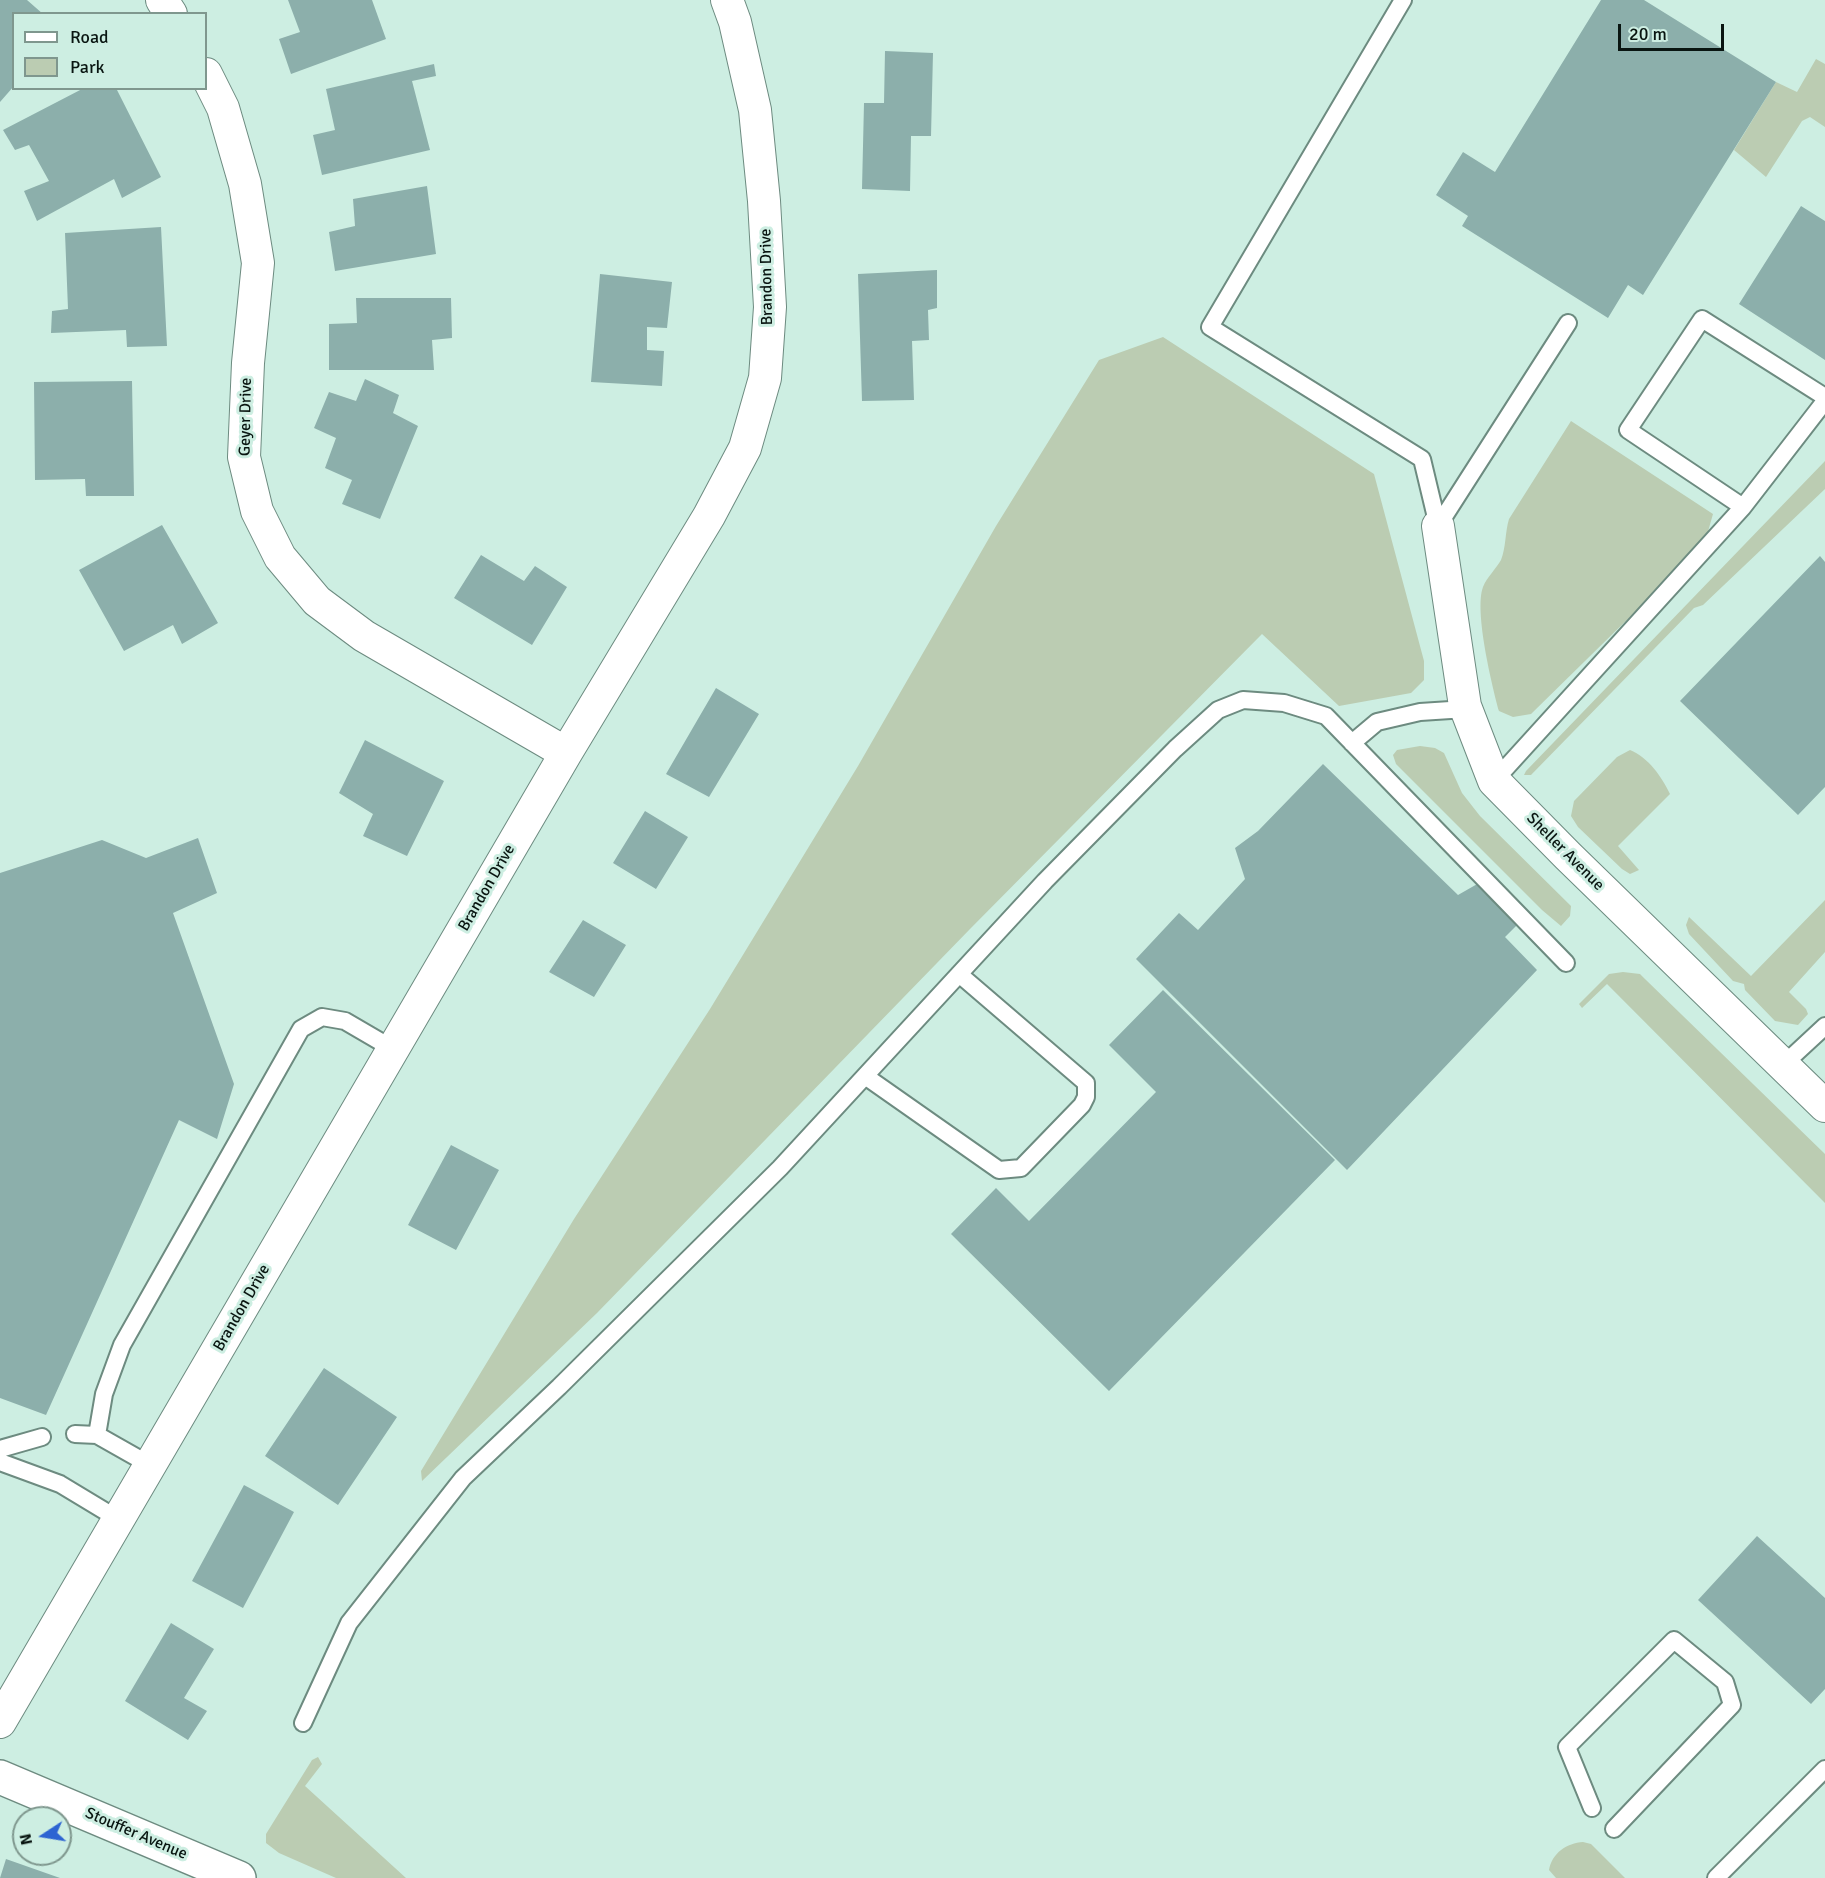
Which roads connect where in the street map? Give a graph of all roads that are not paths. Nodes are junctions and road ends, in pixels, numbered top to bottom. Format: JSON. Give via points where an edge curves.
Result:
{"nodes":[{"id":1,"x":727,"y":0,"type":"edge"},
{"id":2,"x":1403,"y":0,"type":"edge"},
{"id":3,"x":207,"y":76,"type":"edge"},
{"id":4,"x":1568,"y":323,"type":"dead end"},
{"id":5,"x":1825,"y":399,"type":"edge"},
{"id":6,"x":1743,"y":507,"type":"junction"},
{"id":7,"x":1438,"y":526,"type":"junction"},
{"id":8,"x":1466,"y":709,"type":"junction"},
{"id":9,"x":1352,"y":743,"type":"junction"},
{"id":10,"x":566,"y":753,"type":"junction"},
{"id":11,"x":1494,"y":781,"type":"junction"},
{"id":12,"x":1566,"y":963,"type":"dead end"},
{"id":13,"x":959,"y":974,"type":"junction"},
{"id":14,"x":1825,"y":1026,"type":"edge"},
{"id":15,"x":393,"y":1049,"type":"junction"},
{"id":16,"x":1783,"y":1065,"type":"junction"},
{"id":17,"x":865,"y":1076,"type":"junction"},
{"id":18,"x":1825,"y":1106,"type":"edge"},
{"id":19,"x":75,"y":1434,"type":"dead end"},
{"id":20,"x":97,"y":1435,"type":"junction"},
{"id":21,"x":42,"y":1437,"type":"dead end"},
{"id":22,"x":0,"y":1449,"type":"edge"},
{"id":23,"x":0,"y":1462,"type":"edge"},
{"id":24,"x":150,"y":1465,"type":"junction"},
{"id":25,"x":118,"y":1519,"type":"junction"},
{"id":26,"x":0,"y":1722,"type":"edge"},
{"id":27,"x":303,"y":1723,"type":"dead end"},
{"id":28,"x":1825,"y":1769,"type":"edge"},
{"id":29,"x":0,"y":1777,"type":"edge"},
{"id":30,"x":1592,"y":1808,"type":"dead end"},
{"id":31,"x":1614,"y":1829,"type":"dead end"},
{"id":32,"x":238,"y":1878,"type":"edge"},
{"id":33,"x":1716,"y":1878,"type":"edge"}],
"edges":[{"from":1,"to":10,"type":"street","name":"Brandon Drive","via":[[756,122],[764,201],[770,306],[765,378],[745,448],[709,516]]},
{"from":2,"to":7,"type":"lane","via":[[1210,327],[1422,459]]},
{"from":3,"to":10,"type":"street","name":"Geyer Drive","via":[[223,108],[245,184],[258,263],[244,457],[257,511],[280,557],[317,601],[364,636]]},
{"from":4,"to":7,"type":"lane"},
{"from":5,"to":6,"type":"lane"},
{"from":5,"to":6,"type":"lane","via":[[1702,319],[1628,430]]},
{"from":6,"to":11,"type":"lane"},
{"from":7,"to":8,"type":"street","name":"Sheller Avenue"},
{"from":8,"to":9,"type":"lane","via":[[1420,712],[1377,722]]},
{"from":8,"to":11,"type":"street","name":"Sheller Avenue"},
{"from":9,"to":12,"type":"lane"},
{"from":9,"to":13,"type":"lane","via":[[1326,716],[1284,703],[1243,700],[1218,710],[1175,749]]},
{"from":10,"to":15,"type":"street","name":"Brandon Drive"},
{"from":11,"to":16,"type":"street","name":"Sheller Avenue"},
{"from":13,"to":17,"type":"lane"},
{"from":13,"to":17,"type":"lane","via":[[1086,1083],[1082,1105],[1021,1168],[999,1170]]},
{"from":14,"to":16,"type":"lane"},
{"from":15,"to":20,"type":"lane","via":[[345,1021],[322,1017],[301,1029],[122,1345],[104,1394]]},
{"from":15,"to":24,"type":"street","name":"Brandon Drive"},
{"from":16,"to":18,"type":"street","name":"Sheller Avenue"},
{"from":17,"to":27,"type":"lane","via":[[771,1176],[463,1478],[349,1623]]},
{"from":19,"to":20,"type":"lane"},
{"from":20,"to":24,"type":"lane"},
{"from":21,"to":22,"type":"lane"},
{"from":23,"to":25,"type":"lane","via":[[60,1484]]},
{"from":24,"to":25,"type":"street","name":"Brandon Drive"},
{"from":25,"to":26,"type":"street","name":"Brandon Drive"},
{"from":28,"to":33,"type":"lane"},
{"from":29,"to":32,"type":"street","name":"Stouffer Avenue"},
{"from":30,"to":31,"type":"lane","via":[[1567,1747],[1674,1640],[1725,1682],[1732,1705]]}]}
